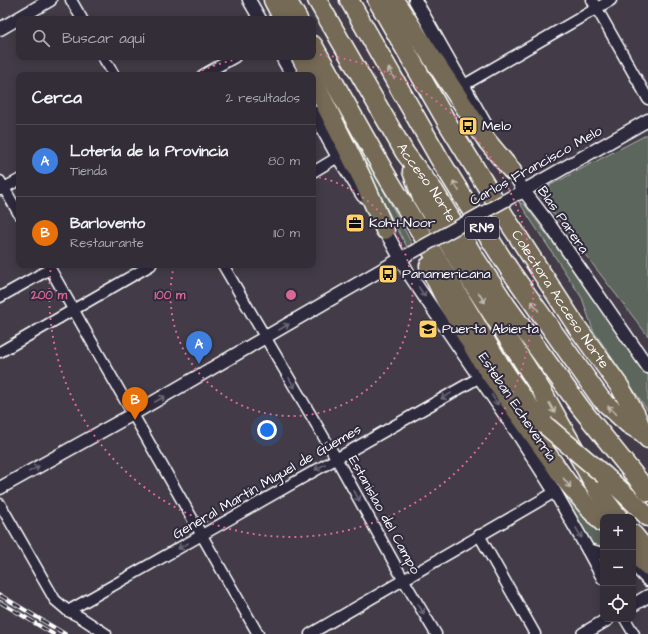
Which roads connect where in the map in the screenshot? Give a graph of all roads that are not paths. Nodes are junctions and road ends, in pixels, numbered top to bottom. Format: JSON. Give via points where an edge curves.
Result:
{"nodes":[{"id":1,"x":50,"y":0,"type":"edge"},
{"id":2,"x":72,"y":0,"type":"edge"},
{"id":3,"x":249,"y":0,"type":"edge"},
{"id":4,"x":273,"y":0,"type":"edge"},
{"id":5,"x":287,"y":0,"type":"edge"},
{"id":6,"x":317,"y":0,"type":"edge"},
{"id":7,"x":349,"y":0,"type":"edge"},
{"id":8,"x":378,"y":0,"type":"edge"},
{"id":9,"x":394,"y":0,"type":"edge"},
{"id":10,"x":415,"y":0,"type":"edge"},
{"id":11,"x":611,"y":0,"type":"edge"},
{"id":12,"x":594,"y":4,"type":"edge"},
{"id":13,"x":22,"y":16,"type":"edge"},
{"id":14,"x":80,"y":16,"type":"edge"},
{"id":15,"x":258,"y":16,"type":"edge"},
{"id":16,"x":281,"y":16,"type":"edge"},
{"id":17,"x":296,"y":16,"type":"edge"},
{"id":18,"x":16,"y":20,"type":"edge"},
{"id":19,"x":0,"y":29,"type":"edge"},
{"id":20,"x":316,"y":50,"type":"edge"},
{"id":21,"x":105,"y":60,"type":"edge"},
{"id":22,"x":230,"y":60,"type":"edge"},
{"id":23,"x":284,"y":60,"type":"edge"},
{"id":24,"x":303,"y":60,"type":"edge"},
{"id":25,"x":112,"y":72,"type":"edge"},
{"id":26,"x":208,"y":72,"type":"edge"},
{"id":27,"x":290,"y":72,"type":"edge"},
{"id":28,"x":309,"y":72,"type":"edge"},
{"id":29,"x":464,"y":85,"type":"junction"},
{"id":30,"x":316,"y":86,"type":"edge"},
{"id":31,"x":648,"y":99,"type":"edge"},
{"id":32,"x":316,"y":117,"type":"edge"},
{"id":33,"x":648,"y":120,"type":"edge"},
{"id":34,"x":405,"y":153,"type":"junction"},
{"id":35,"x":338,"y":157,"type":"junction"},
{"id":36,"x":316,"y":170,"type":"edge"},
{"id":37,"x":512,"y":171,"type":"junction"},
{"id":38,"x":385,"y":173,"type":"junction"},
{"id":39,"x":16,"y":181,"type":"edge"},
{"id":40,"x":1,"y":186,"type":"edge"},
{"id":41,"x":524,"y":191,"type":"junction"},
{"id":42,"x":16,"y":209,"type":"edge"},
{"id":43,"x":385,"y":230,"type":"junction"},
{"id":44,"x":406,"y":256,"type":"junction"},
{"id":45,"x":47,"y":268,"type":"edge"},
{"id":46,"x":50,"y":268,"type":"edge"},
{"id":47,"x":146,"y":268,"type":"edge"},
{"id":48,"x":225,"y":268,"type":"edge"},
{"id":49,"x":0,"y":298,"type":"edge"},
{"id":50,"x":73,"y":310,"type":"junction"},
{"id":51,"x":265,"y":338,"type":"junction"},
{"id":52,"x":0,"y":352,"type":"edge"},
{"id":53,"x":648,"y":367,"type":"edge"},
{"id":54,"x":480,"y":377,"type":"junction"},
{"id":55,"x":133,"y":414,"type":"junction"},
{"id":56,"x":646,"y":436,"type":"edge"},
{"id":57,"x":336,"y":458,"type":"junction"},
{"id":58,"x":0,"y":488,"type":"edge"},
{"id":59,"x":555,"y":492,"type":"junction"},
{"id":60,"x":648,"y":492,"type":"edge"},
{"id":61,"x":0,"y":504,"type":"edge"},
{"id":62,"x":616,"y":514,"type":"edge"},
{"id":63,"x":648,"y":517,"type":"edge"},
{"id":64,"x":600,"y":520,"type":"edge"},
{"id":65,"x":479,"y":535,"type":"junction"},
{"id":66,"x":202,"y":536,"type":"junction"},
{"id":67,"x":636,"y":538,"type":"edge"},
{"id":68,"x":588,"y":550,"type":"junction"},
{"id":69,"x":648,"y":552,"type":"edge"},
{"id":70,"x":600,"y":553,"type":"edge"},
{"id":71,"x":636,"y":555,"type":"edge"},
{"id":72,"x":648,"y":566,"type":"edge"},
{"id":73,"x":636,"y":567,"type":"edge"},
{"id":74,"x":600,"y":572,"type":"edge"},
{"id":75,"x":404,"y":579,"type":"junction"},
{"id":76,"x":648,"y":580,"type":"edge"},
{"id":77,"x":648,"y":596,"type":"edge"},
{"id":78,"x":636,"y":603,"type":"edge"},
{"id":79,"x":68,"y":611,"type":"junction"},
{"id":80,"x":603,"y":622,"type":"edge"},
{"id":81,"x":627,"y":622,"type":"edge"},
{"id":82,"x":106,"y":634,"type":"edge"},
{"id":83,"x":258,"y":634,"type":"edge"},
{"id":84,"x":310,"y":634,"type":"edge"},
{"id":85,"x":436,"y":634,"type":"edge"},
{"id":86,"x":535,"y":634,"type":"edge"},
{"id":87,"x":583,"y":634,"type":"edge"},
{"id":88,"x":634,"y":634,"type":"edge"}],
"edges":[{"from":1,"to":13,"type":"street"},
{"from":2,"to":14,"type":"street"},
{"from":3,"to":15,"type":"street"},
{"from":4,"to":16,"type":"highway"},
{"from":5,"to":17,"type":"highway"},
{"from":6,"to":34,"type":"highway","name":"Acceso Norte","number":"RN9"},
{"from":56,"to":7,"type":"highway","name":"Acceso Norte","number":"RN9","one_way":true,"via":[[628,424],[601,399],[509,269],[439,158]]},
{"from":8,"to":56,"type":"highway","name":"Colectora Acceso Norte","via":[[452,131],[577,327],[620,387]]},
{"from":9,"to":37,"type":"highway","via":[[487,141]]},
{"from":10,"to":29,"type":"street","name":"Blas Parera"},
{"from":11,"to":12,"type":"street"},
{"from":12,"to":29,"type":"street"},
{"from":12,"to":31,"type":"street"},
{"from":18,"to":19,"type":"street"},
{"from":20,"to":38,"type":"highway"},
{"from":21,"to":25,"type":"street"},
{"from":22,"to":26,"type":"street"},
{"from":23,"to":27,"type":"street"},
{"from":24,"to":28,"type":"highway"},
{"from":29,"to":37,"type":"street","name":"Blas Parera"},
{"from":30,"to":43,"type":"highway"},
{"from":32,"to":35,"type":"street","name":"Esteban Echeverría"},
{"from":33,"to":41,"type":"street","name":"Carlos Francisco Melo"},
{"from":34,"to":60,"type":"highway","name":"Acceso Norte","number":"RN9","via":[[434,191],[506,304],[602,435]]},
{"from":34,"to":62,"type":"highway","one_way":true,"via":[[422,198],[464,270],[542,390],[598,491]]},
{"from":35,"to":36,"type":"street"},
{"from":35,"to":43,"type":"street","name":"Esteban Echeverría"},
{"from":37,"to":41,"type":"street","name":"Blas Parera"},
{"from":38,"to":63,"type":"highway","bridge":true,"via":[[499,363],[532,411],[604,474]]},
{"from":38,"to":64,"type":"highway","one_way":true,"via":[[446,301],[482,362],[567,482]]},
{"from":39,"to":40,"type":"street"},
{"from":40,"to":42,"type":"street"},
{"from":41,"to":44,"type":"street","name":"Carlos Francisco Melo","bridge":true},
{"from":41,"to":53,"type":"street","name":"Blas Parera"},
{"from":43,"to":44,"type":"street","name":"Esteban Echeverría"},
{"from":51,"to":44,"type":"street","name":"Carlos Francisco Melo","one_way":true},
{"from":44,"to":54,"type":"street","name":"Esteban Echeverría","one_way":true,"via":[[410,274]]},
{"from":45,"to":49,"type":"street"},
{"from":46,"to":50,"type":"street"},
{"from":47,"to":50,"type":"street"},
{"from":48,"to":51,"type":"street","name":"Estanislao del Campo"},
{"from":50,"to":52,"type":"street"},
{"from":50,"to":55,"type":"street"},
{"from":55,"to":51,"type":"street","name":"Carlos Francisco Melo","one_way":true},
{"from":51,"to":57,"type":"street","name":"Estanislao del Campo","one_way":true},
{"from":54,"to":57,"type":"street","name":"General Martín Miguel de Güemes","one_way":true},
{"from":54,"to":59,"type":"street","name":"Esteban Echeverría","one_way":true},
{"from":58,"to":55,"type":"street","name":"Carlos Francisco Melo","one_way":true},
{"from":55,"to":66,"type":"street"},
{"from":57,"to":66,"type":"street","name":"General Martín Miguel de Güemes","one_way":true},
{"from":57,"to":75,"type":"street","name":"Estanislao del Campo","one_way":true},
{"from":59,"to":65,"type":"street"},
{"from":59,"to":68,"type":"street","name":"Esteban Echeverría","one_way":true},
{"from":61,"to":79,"type":"street","via":[[55,600]]},
{"from":65,"to":75,"type":"street"},
{"from":65,"to":86,"type":"street"},
{"from":66,"to":79,"type":"street","name":"General Martín Miguel de Güemes","one_way":true},
{"from":66,"to":83,"type":"street"},
{"from":67,"to":69,"type":"highway"},
{"from":68,"to":70,"type":"street"},
{"from":68,"to":74,"type":"street","name":"Esteban Echeverría"},
{"from":71,"to":72,"type":"highway"},
{"from":73,"to":76,"type":"street"},
{"from":75,"to":84,"type":"street"},
{"from":75,"to":85,"type":"street","name":"Estanislao del Campo","one_way":true},
{"from":77,"to":78,"type":"street"},
{"from":79,"to":82,"type":"street"},
{"from":80,"to":87,"type":"street"},
{"from":81,"to":88,"type":"street"}]}
